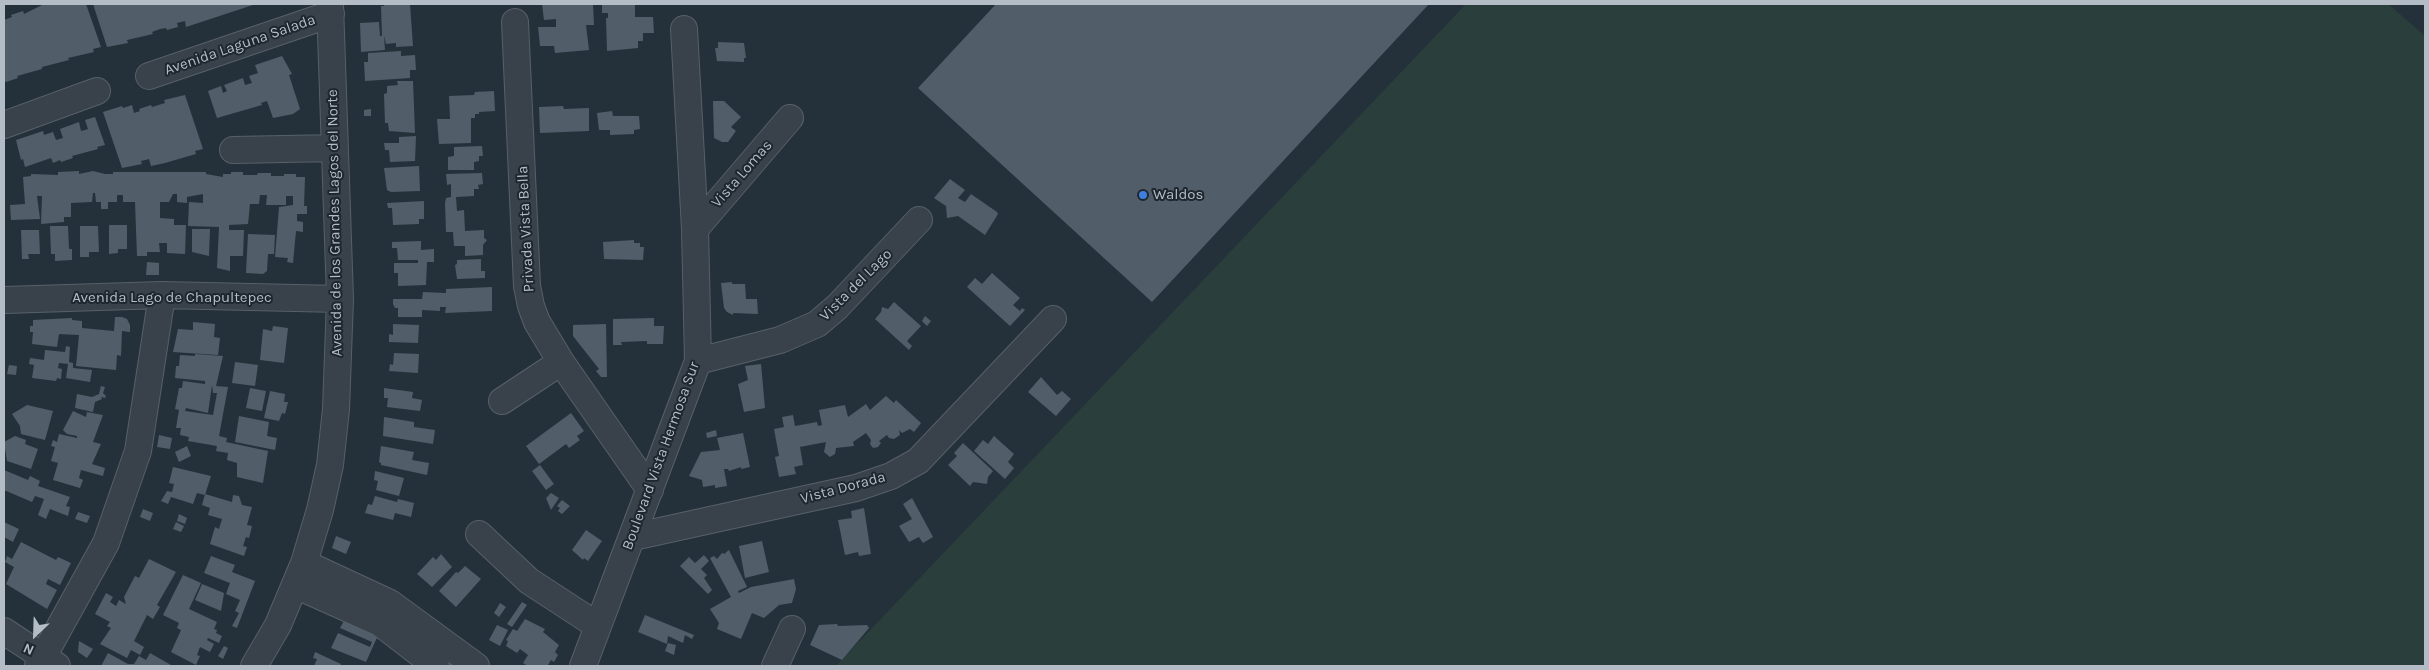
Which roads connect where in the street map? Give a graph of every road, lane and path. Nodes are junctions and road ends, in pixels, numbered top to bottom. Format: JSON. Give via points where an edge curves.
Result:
{"nodes":[{"id":1,"x":331,"y":9,"type":"edge"},
{"id":2,"x":515,"y":22,"type":"dead end"},
{"id":3,"x":684,"y":29,"type":"dead end"},
{"id":4,"x":149,"y":76,"type":"dead end"},
{"id":5,"x":97,"y":91,"type":"dead end"},
{"id":6,"x":790,"y":118,"type":"dead end"},
{"id":7,"x":4,"y":125,"type":"edge"},
{"id":8,"x":335,"y":148,"type":"junction"},
{"id":9,"x":233,"y":150,"type":"dead end"},
{"id":10,"x":919,"y":220,"type":"dead end"},
{"id":11,"x":695,"y":229,"type":"junction"},
{"id":12,"x":162,"y":295,"type":"junction"},
{"id":13,"x":340,"y":298,"type":"junction"},
{"id":14,"x":4,"y":300,"type":"edge"},
{"id":15,"x":1053,"y":319,"type":"dead end"},
{"id":16,"x":698,"y":361,"type":"junction"},
{"id":17,"x":561,"y":362,"type":"junction"},
{"id":18,"x":502,"y":401,"type":"dead end"},
{"id":19,"x":650,"y":490,"type":"junction"},
{"id":20,"x":479,"y":534,"type":"dead end"},
{"id":21,"x":632,"y":536,"type":"junction"},
{"id":22,"x":300,"y":574,"type":"junction"},
{"id":23,"x":598,"y":626,"type":"junction"},
{"id":24,"x":792,"y":629,"type":"dead end"},
{"id":25,"x":4,"y":631,"type":"edge"},
{"id":26,"x":461,"y":662,"type":"edge"},
{"id":27,"x":46,"y":664,"type":"edge"},
{"id":28,"x":254,"y":666,"type":"edge"},
{"id":29,"x":436,"y":666,"type":"edge"},
{"id":30,"x":584,"y":666,"type":"edge"},
{"id":31,"x":775,"y":666,"type":"edge"}],
"edges":[{"from":1,"to":4,"type":"street","name":"Avenida Laguna Salada"},
{"from":1,"to":8,"type":"street","name":"Avenida de los Grandes Lagos del Norte"},
{"from":2,"to":17,"type":"street","name":"Privada Vista Bella","via":[[527,286],[537,322]]},
{"from":3,"to":11,"type":"street","name":"Boulevard Vista Hermosa Sur"},
{"from":5,"to":7,"type":"street"},
{"from":6,"to":11,"type":"street","name":"Vista Lomas"},
{"from":8,"to":9,"type":"street"},
{"from":8,"to":13,"type":"street","name":"Avenida de los Grandes Lagos del Norte"},
{"from":10,"to":16,"type":"street","name":"Vista del Lago","via":[[817,324],[780,340]]},
{"from":11,"to":16,"type":"street","name":"Boulevard Vista Hermosa Sur"},
{"from":12,"to":13,"type":"street","name":"Avenida Lago de Chapultepec"},
{"from":12,"to":14,"type":"street","name":"Avenida Lago de Chapultepec"},
{"from":12,"to":27,"type":"street","via":[[138,452],[106,543]]},
{"from":13,"to":22,"type":"street","name":"Avenida de los Grandes Lagos del Norte","via":[[336,409],[330,465]]},
{"from":15,"to":21,"type":"street","name":"Vista Dorada","via":[[918,461],[891,476],[856,488]]},
{"from":16,"to":19,"type":"street","name":"Boulevard Vista Hermosa Sur"},
{"from":17,"to":18,"type":"street"},
{"from":17,"to":19,"type":"street","name":"Privada Vista Bella"},
{"from":19,"to":21,"type":"street","name":"Boulevard Vista Hermosa Sur"},
{"from":20,"to":23,"type":"street","via":[[529,581]]},
{"from":21,"to":23,"type":"street","name":"Boulevard Vista Hermosa Sur"},
{"from":22,"to":26,"type":"street","via":[[390,603]]},
{"from":22,"to":28,"type":"street","name":"Avenida de los Grandes Lagos del Norte","via":[[278,625]]},
{"from":22,"to":29,"type":"street","via":[[380,623]]},
{"from":23,"to":30,"type":"street","name":"Boulevard Vista Hermosa Sur"},
{"from":24,"to":31,"type":"street"},
{"from":25,"to":27,"type":"street"}]}
